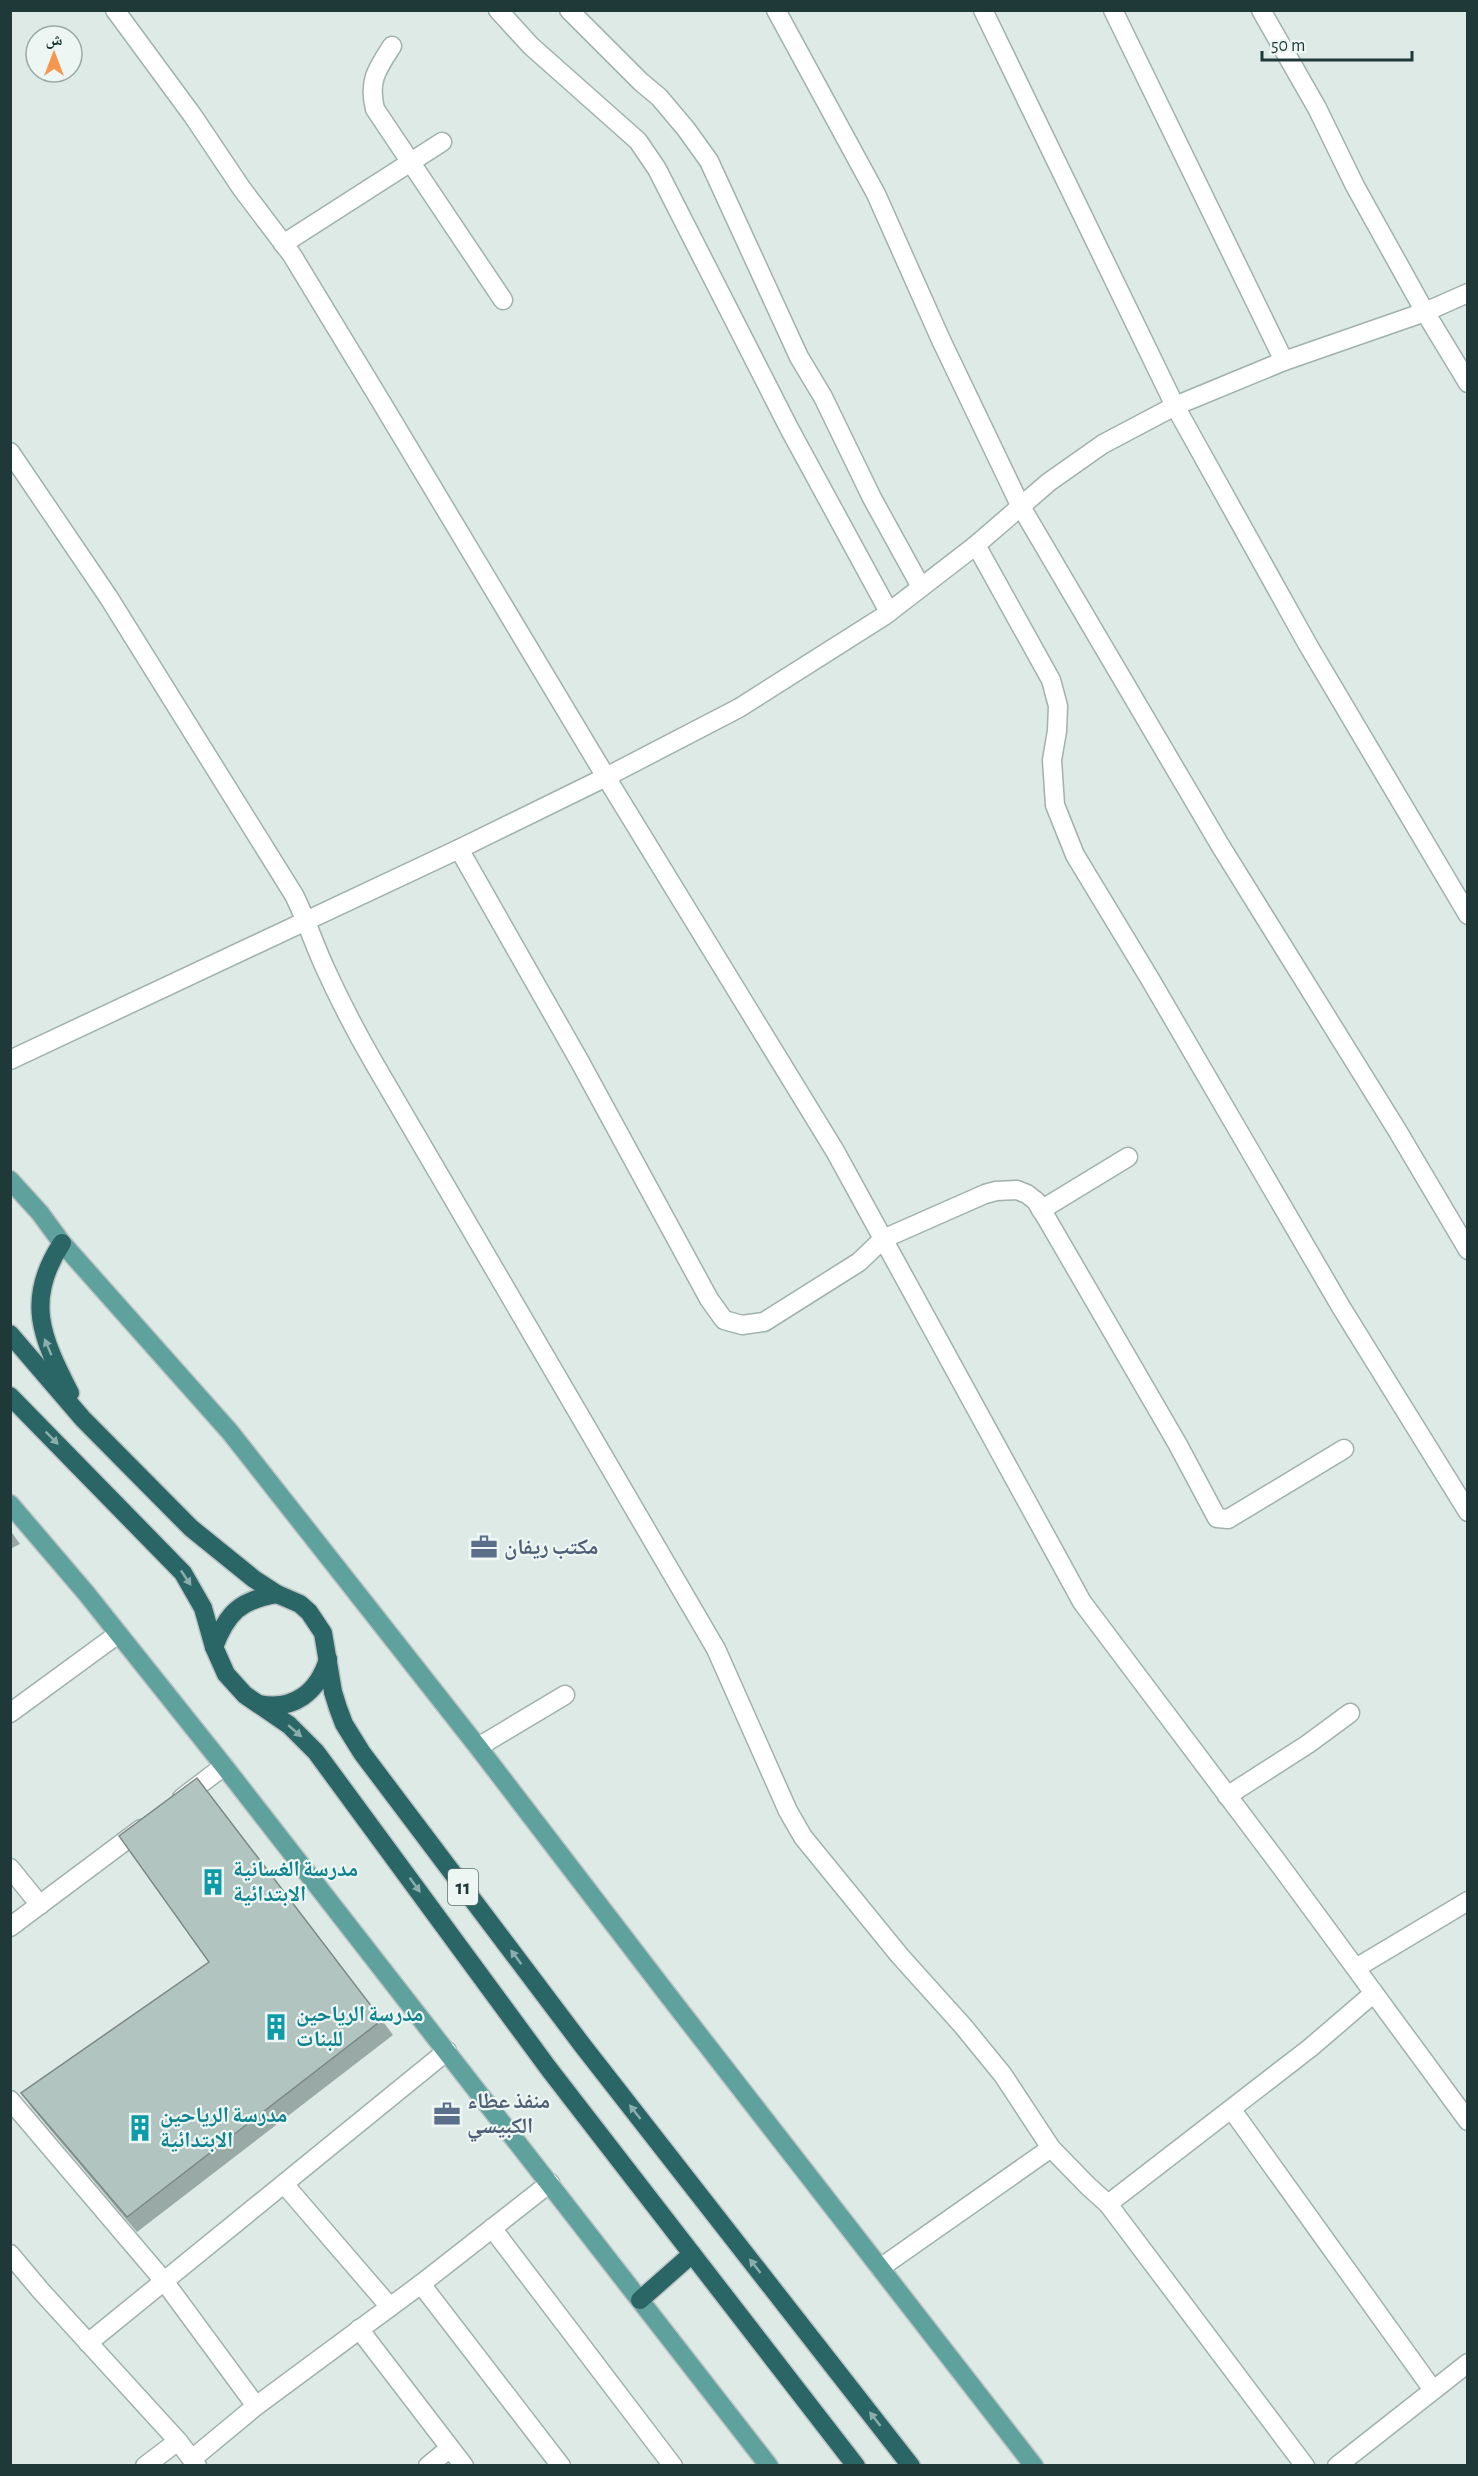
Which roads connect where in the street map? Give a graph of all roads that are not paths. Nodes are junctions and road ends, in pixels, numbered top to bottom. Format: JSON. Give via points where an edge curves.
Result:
{"nodes":[{"id":1,"x":115,"y":10,"type":"edge"},
{"id":2,"x":498,"y":10,"type":"edge"},
{"id":3,"x":569,"y":10,"type":"edge"},
{"id":4,"x":776,"y":10,"type":"edge"},
{"id":5,"x":983,"y":10,"type":"edge"},
{"id":6,"x":1113,"y":10,"type":"edge"},
{"id":7,"x":1261,"y":10,"type":"edge"},
{"id":8,"x":392,"y":46,"type":"dead end"},
{"id":9,"x":442,"y":142,"type":"dead end"},
{"id":10,"x":411,"y":161,"type":"junction"},
{"id":11,"x":283,"y":244,"type":"junction"},
{"id":12,"x":1467,"y":293,"type":"edge"},
{"id":13,"x":503,"y":300,"type":"dead end"},
{"id":14,"x":1425,"y":312,"type":"junction"},
{"id":15,"x":1284,"y":361,"type":"junction"},
{"id":16,"x":1467,"y":383,"type":"edge"},
{"id":17,"x":1175,"y":406,"type":"junction"},
{"id":18,"x":10,"y":452,"type":"edge"},
{"id":19,"x":1020,"y":506,"type":"junction"},
{"id":20,"x":976,"y":545,"type":"junction"},
{"id":21,"x":921,"y":587,"type":"junction"},
{"id":22,"x":889,"y":612,"type":"junction"},
{"id":23,"x":606,"y":777,"type":"junction"},
{"id":24,"x":459,"y":849,"type":"junction"},
{"id":25,"x":1467,"y":915,"type":"edge"},
{"id":26,"x":307,"y":920,"type":"junction"},
{"id":27,"x":10,"y":1060,"type":"edge"},
{"id":28,"x":1128,"y":1157,"type":"dead end"},
{"id":29,"x":10,"y":1180,"type":"edge"},
{"id":30,"x":1041,"y":1210,"type":"junction"},
{"id":31,"x":883,"y":1239,"type":"junction"},
{"id":32,"x":62,"y":1243,"type":"junction"},
{"id":33,"x":1467,"y":1250,"type":"edge"},
{"id":34,"x":10,"y":1334,"type":"edge"},
{"id":35,"x":10,"y":1396,"type":"edge"},
{"id":36,"x":83,"y":1419,"type":"junction"},
{"id":37,"x":1344,"y":1449,"type":"dead end"},
{"id":38,"x":10,"y":1504,"type":"edge"},
{"id":39,"x":1467,"y":1512,"type":"edge"},
{"id":40,"x":277,"y":1594,"type":"junction"},
{"id":41,"x":118,"y":1634,"type":"junction"},
{"id":42,"x":214,"y":1647,"type":"junction"},
{"id":43,"x":328,"y":1658,"type":"junction"},
{"id":44,"x":565,"y":1695,"type":"dead end"},
{"id":45,"x":257,"y":1704,"type":"junction"},
{"id":46,"x":10,"y":1713,"type":"edge"},
{"id":47,"x":1350,"y":1713,"type":"dead end"},
{"id":48,"x":478,"y":1748,"type":"junction"},
{"id":49,"x":224,"y":1766,"type":"junction"},
{"id":50,"x":1227,"y":1796,"type":"junction"},
{"id":51,"x":10,"y":1868,"type":"edge"},
{"id":52,"x":1467,"y":1901,"type":"edge"},
{"id":53,"x":40,"y":1905,"type":"junction"},
{"id":54,"x":10,"y":1927,"type":"edge"},
{"id":55,"x":1356,"y":1968,"type":"junction"},
{"id":56,"x":1374,"y":1993,"type":"junction"},
{"id":57,"x":447,"y":2051,"type":"junction"},
{"id":58,"x":10,"y":2100,"type":"edge"},
{"id":59,"x":1232,"y":2109,"type":"junction"},
{"id":60,"x":1467,"y":2121,"type":"edge"},
{"id":61,"x":1052,"y":2148,"type":"junction"},
{"id":62,"x":550,"y":2183,"type":"junction"},
{"id":63,"x":284,"y":2184,"type":"junction"},
{"id":64,"x":1108,"y":2204,"type":"junction"},
{"id":65,"x":492,"y":2228,"type":"junction"},
{"id":66,"x":10,"y":2254,"type":"edge"},
{"id":67,"x":692,"y":2254,"type":"junction"},
{"id":68,"x":880,"y":2268,"type":"junction"},
{"id":69,"x":164,"y":2281,"type":"junction"},
{"id":70,"x":421,"y":2284,"type":"junction"},
{"id":71,"x":640,"y":2300,"type":"junction"},
{"id":72,"x":390,"y":2307,"type":"junction"},
{"id":73,"x":359,"y":2329,"type":"junction"},
{"id":74,"x":88,"y":2343,"type":"junction"},
{"id":75,"x":1467,"y":2363,"type":"edge"},
{"id":76,"x":1433,"y":2390,"type":"junction"},
{"id":77,"x":256,"y":2406,"type":"junction"},
{"id":78,"x":178,"y":2441,"type":"junction"},
{"id":79,"x":450,"y":2448,"type":"junction"},
{"id":80,"x":195,"y":2462,"type":"edge"},
{"id":81,"x":145,"y":2466,"type":"edge"},
{"id":82,"x":428,"y":2466,"type":"edge"},
{"id":83,"x":464,"y":2466,"type":"edge"},
{"id":84,"x":561,"y":2466,"type":"edge"},
{"id":85,"x":673,"y":2466,"type":"edge"},
{"id":86,"x":769,"y":2466,"type":"edge"},
{"id":87,"x":856,"y":2466,"type":"edge"},
{"id":88,"x":911,"y":2466,"type":"edge"},
{"id":89,"x":1034,"y":2466,"type":"edge"},
{"id":90,"x":1305,"y":2466,"type":"edge"},
{"id":91,"x":1337,"y":2466,"type":"edge"}],
"edges":[{"from":1,"to":11,"type":"street"},
{"from":2,"to":22,"type":"street","via":[[531,46],[638,141],[657,169],[790,430]]},
{"from":3,"to":21,"type":"street","via":[[659,97],[709,161],[799,357]]},
{"from":4,"to":19,"type":"street","via":[[876,194]]},
{"from":5,"to":17,"type":"street"},
{"from":6,"to":15,"type":"street"},
{"from":7,"to":14,"type":"street"},
{"from":8,"to":10,"type":"street","via":[[375,74],[371,90],[375,109]]},
{"from":9,"to":10,"type":"street"},
{"from":10,"to":11,"type":"street"},
{"from":10,"to":13,"type":"street"},
{"from":11,"to":23,"type":"street"},
{"from":12,"to":14,"type":"street"},
{"from":14,"to":15,"type":"street"},
{"from":14,"to":16,"type":"street"},
{"from":15,"to":17,"type":"street"},
{"from":17,"to":19,"type":"street","via":[[1103,444]]},
{"from":17,"to":25,"type":"street","via":[[1308,645]]},
{"from":18,"to":26,"type":"street","via":[[109,598]]},
{"from":19,"to":20,"type":"street"},
{"from":19,"to":33,"type":"street","via":[[1220,845]]},
{"from":20,"to":21,"type":"street"},
{"from":20,"to":39,"type":"street","via":[[1056,693],[1052,779],[1058,815],[1075,855],[1341,1307]]},
{"from":21,"to":22,"type":"street"},
{"from":22,"to":23,"type":"street","via":[[739,708]]},
{"from":23,"to":24,"type":"street"},
{"from":23,"to":31,"type":"street","via":[[835,1151]]},
{"from":24,"to":26,"type":"street"},
{"from":24,"to":31,"type":"street","via":[[724,1320],[742,1325],[764,1322],[859,1262]]},
{"from":26,"to":27,"type":"street"},
{"from":26,"to":61,"type":"street","via":[[340,1002],[374,1063],[716,1649],[802,1837],[963,2025]]},
{"from":28,"to":30,"type":"street"},
{"from":29,"to":32,"type":"main road"},
{"from":30,"to":31,"type":"street","via":[[1027,1194],[1017,1190],[996,1191]]},
{"from":30,"to":37,"type":"street","via":[[1217,1518],[1228,1519]]},
{"from":31,"to":50,"type":"street","via":[[1082,1602]]},
{"from":36,"to":32,"type":"highway","one_way":true,"via":[[50,1354],[40,1322],[45,1273]]},
{"from":32,"to":48,"type":"main road","via":[[230,1432]]},
{"from":34,"to":36,"type":"highway","number":"11"},
{"from":35,"to":42,"type":"highway","number":"11","one_way":true,"via":[[183,1573],[203,1608]]},
{"from":36,"to":40,"type":"highway","number":"11","via":[[204,1540]]},
{"from":38,"to":41,"type":"main road"},
{"from":40,"to":42,"type":"highway","via":[[255,1598],[236,1609],[222,1626]]},
{"from":40,"to":43,"type":"highway","number":"11","via":[[300,1604],[318,1622]]},
{"from":41,"to":46,"type":"street"},
{"from":41,"to":49,"type":"main road"},
{"from":42,"to":45,"type":"highway","number":"11","via":[[225,1674]]},
{"from":43,"to":45,"type":"highway","via":[[322,1677],[309,1692],[292,1703],[272,1707]]},
{"from":88,"to":43,"type":"highway","number":"11","one_way":true,"via":[[583,2046],[362,1753],[338,1708]]},
{"from":44,"to":48,"type":"street"},
{"from":45,"to":67,"type":"highway","number":"11","one_way":true,"via":[[289,1725],[316,1752],[549,2069]]},
{"from":47,"to":50,"type":"street"},
{"from":48,"to":68,"type":"main road"},
{"from":49,"to":53,"type":"street"},
{"from":49,"to":57,"type":"main road"},
{"from":50,"to":55,"type":"street"},
{"from":51,"to":53,"type":"street"},
{"from":52,"to":55,"type":"street"},
{"from":53,"to":54,"type":"street"},
{"from":55,"to":56,"type":"street"},
{"from":56,"to":59,"type":"street"},
{"from":56,"to":60,"type":"street"},
{"from":57,"to":62,"type":"main road"},
{"from":57,"to":63,"type":"street"},
{"from":58,"to":69,"type":"street"},
{"from":59,"to":64,"type":"street"},
{"from":59,"to":76,"type":"street"},
{"from":61,"to":64,"type":"street"},
{"from":61,"to":68,"type":"street"},
{"from":62,"to":65,"type":"street"},
{"from":62,"to":71,"type":"main road"},
{"from":63,"to":69,"type":"street"},
{"from":63,"to":72,"type":"street"},
{"from":64,"to":90,"type":"street"},
{"from":65,"to":70,"type":"street"},
{"from":65,"to":85,"type":"street"},
{"from":66,"to":74,"type":"street"},
{"from":67,"to":71,"type":"highway"},
{"from":67,"to":87,"type":"highway","number":"11"},
{"from":68,"to":89,"type":"main road"},
{"from":69,"to":74,"type":"street"},
{"from":69,"to":77,"type":"street"},
{"from":70,"to":72,"type":"street"},
{"from":70,"to":84,"type":"street"},
{"from":71,"to":86,"type":"main road"},
{"from":72,"to":73,"type":"street"},
{"from":73,"to":77,"type":"street"},
{"from":73,"to":79,"type":"street"},
{"from":74,"to":78,"type":"street"},
{"from":75,"to":76,"type":"street"},
{"from":76,"to":91,"type":"street"},
{"from":77,"to":80,"type":"street"},
{"from":78,"to":80,"type":"street"},
{"from":78,"to":81,"type":"street"},
{"from":79,"to":82,"type":"street"},
{"from":79,"to":83,"type":"street"}]}
